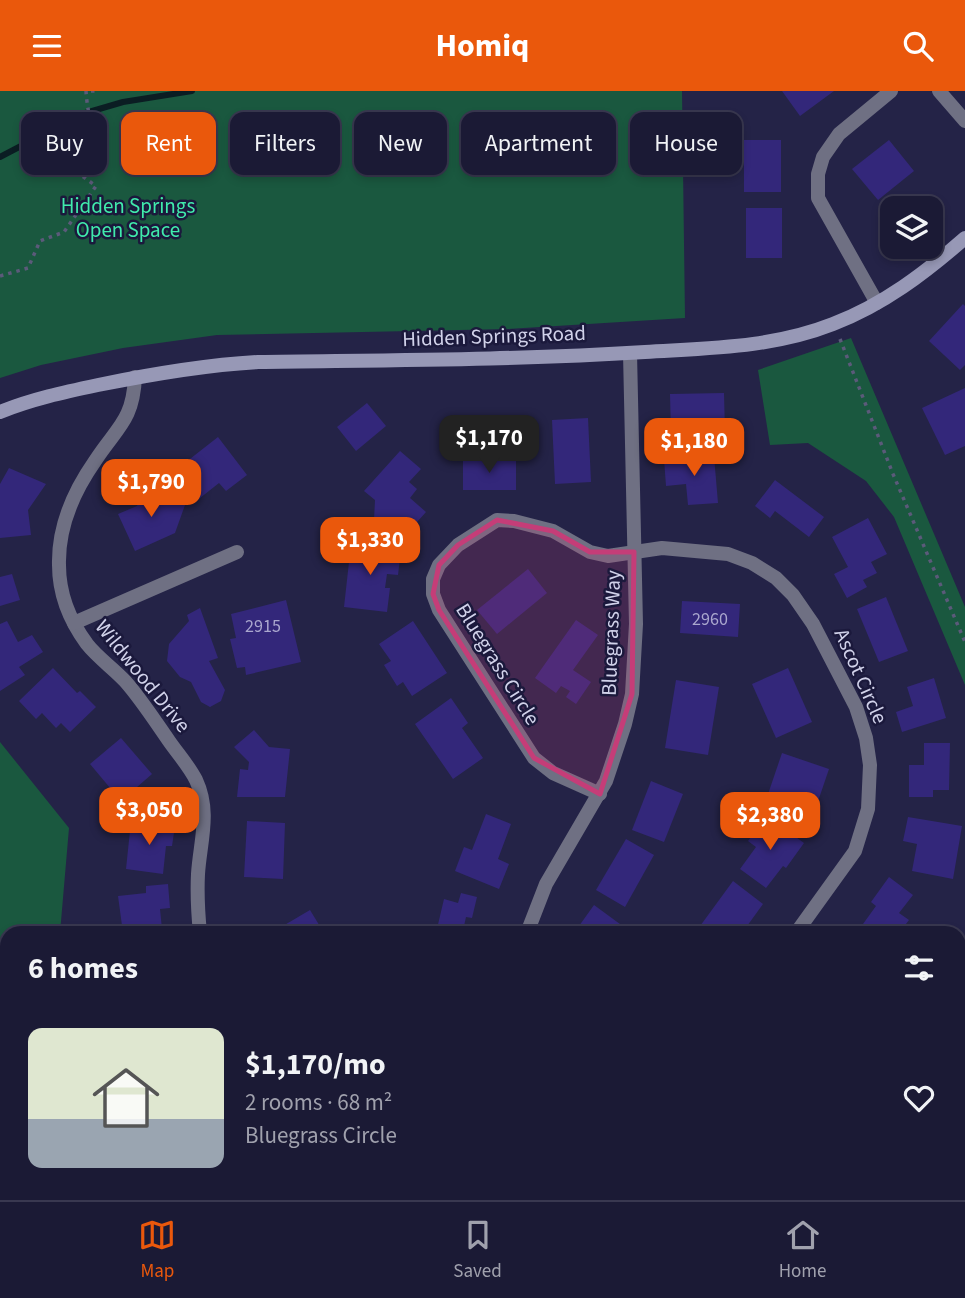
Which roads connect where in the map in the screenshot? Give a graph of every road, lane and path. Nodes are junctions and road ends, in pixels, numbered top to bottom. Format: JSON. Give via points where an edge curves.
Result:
{"nodes":[{"id":1,"x":88,"y":91,"type":"edge"},
{"id":2,"x":99,"y":91,"type":"edge"},
{"id":3,"x":891,"y":91,"type":"edge"},
{"id":4,"x":939,"y":91,"type":"edge"},
{"id":5,"x":965,"y":121,"type":"edge"},
{"id":6,"x":965,"y":238,"type":"edge"},
{"id":7,"x":0,"y":277,"type":"edge"},
{"id":8,"x":877,"y":303,"type":"junction"},
{"id":9,"x":834,"y":324,"type":"junction"},
{"id":10,"x":630,"y":353,"type":"junction"},
{"id":11,"x":135,"y":377,"type":"junction"},
{"id":12,"x":0,"y":412,"type":"edge"},
{"id":13,"x":237,"y":552,"type":"dead end"},
{"id":14,"x":634,"y":552,"type":"junction"},
{"id":15,"x":74,"y":623,"type":"junction"},
{"id":16,"x":965,"y":642,"type":"edge"},
{"id":17,"x":600,"y":794,"type":"junction"},
{"id":18,"x":200,"y":926,"type":"edge"},
{"id":19,"x":530,"y":926,"type":"edge"},
{"id":20,"x":801,"y":926,"type":"edge"}],
"edges":[{"from":1,"to":2,"type":"path"},
{"from":1,"to":7,"type":"path","via":[[94,145],[85,149],[85,165],[75,171],[96,186],[64,232],[40,241],[28,268]]},
{"from":3,"to":8,"type":"street","via":[[839,134],[818,174],[818,198]]},
{"from":4,"to":5,"type":"street"},
{"from":6,"to":8,"type":"main road","name":"Hidden Springs Road","via":[[932,267]]},
{"from":8,"to":9,"type":"main road","name":"Hidden Springs Road"},
{"from":9,"to":10,"type":"main road","name":"Hidden Springs Road","via":[[760,344]]},
{"from":9,"to":16,"type":"path"},
{"from":10,"to":11,"type":"main road","name":"Hidden Springs Road","via":[[245,363]]},
{"from":10,"to":14,"type":"street","name":"Bluegrass Way"},
{"from":11,"to":12,"type":"main road","name":"Hidden Springs Road"},
{"from":11,"to":15,"type":"street","name":"Wildwood Drive","via":[[134,401],[80,484],[61,540],[62,591]]},
{"from":13,"to":15,"type":"street"},
{"from":14,"to":17,"type":"street","name":"Bluegrass Way","via":[[632,694]]},
{"from":14,"to":17,"type":"street","name":"Bluegrass Circle","via":[[608,556],[590,552],[553,531],[497,520],[447,555],[433,579],[439,610],[526,748],[553,773]]},
{"from":14,"to":20,"type":"street","name":"Ascot Circle","via":[[662,548],[728,554],[774,576],[806,612],[856,707],[870,765],[863,831],[855,851]]},
{"from":15,"to":18,"type":"street","name":"Wildwood Drive","via":[[88,645],[125,681],[196,780],[205,807],[197,891]]},
{"from":17,"to":19,"type":"street","name":"Bluegrass Way","via":[[546,884]]}]}
